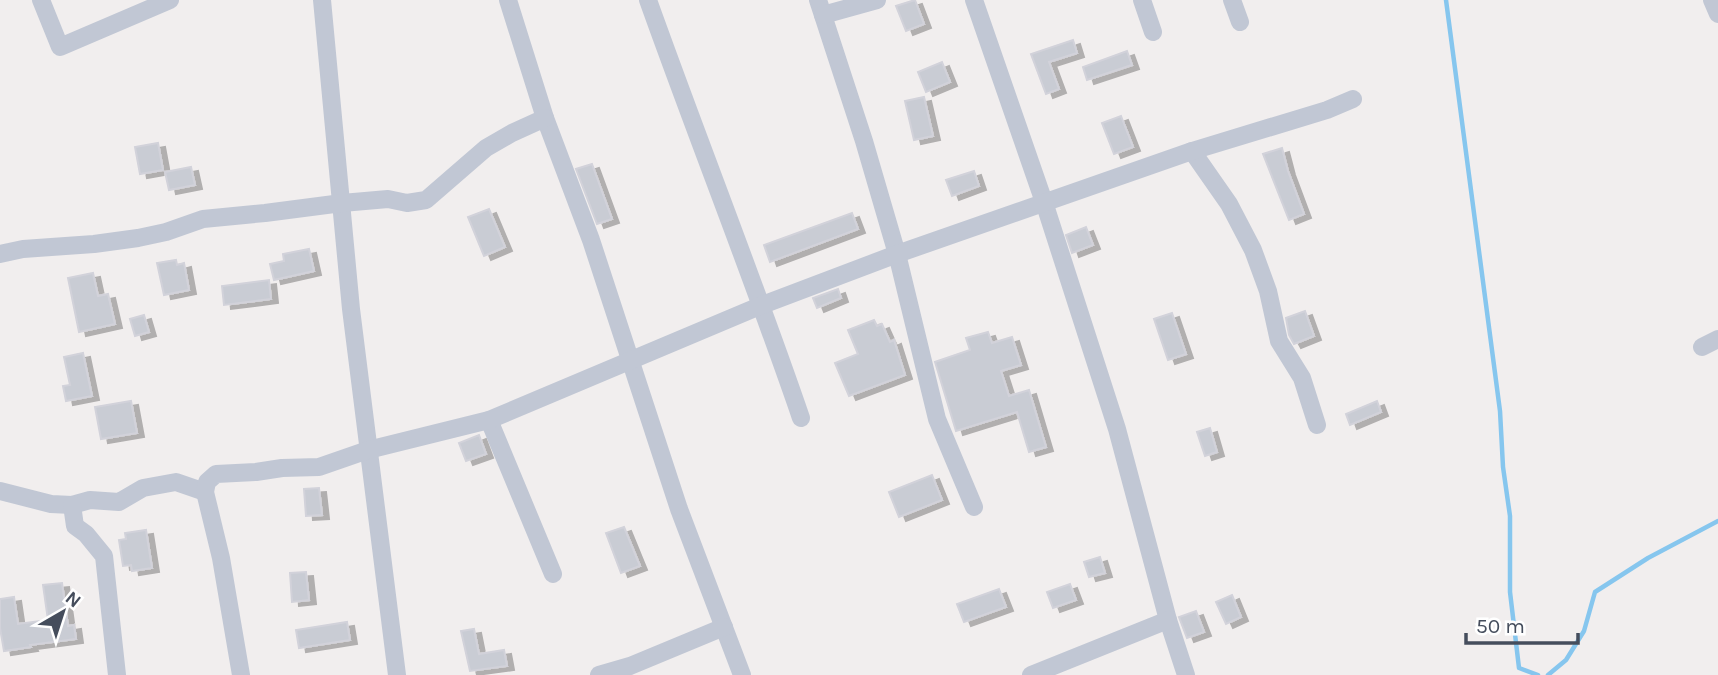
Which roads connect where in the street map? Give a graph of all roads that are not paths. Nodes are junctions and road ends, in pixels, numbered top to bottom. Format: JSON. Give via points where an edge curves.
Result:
{"nodes":[{"id":1,"x":41,"y":0,"type":"edge"},
{"id":2,"x":170,"y":0,"type":"edge"},
{"id":3,"x":322,"y":0,"type":"edge"},
{"id":4,"x":508,"y":0,"type":"edge"},
{"id":5,"x":648,"y":0,"type":"edge"},
{"id":6,"x":877,"y":0,"type":"edge"},
{"id":7,"x":974,"y":0,"type":"edge"},
{"id":8,"x":1142,"y":0,"type":"edge"},
{"id":9,"x":1232,"y":0,"type":"edge"},
{"id":10,"x":1712,"y":0,"type":"edge"},
{"id":11,"x":820,"y":7,"type":"edge"},
{"id":12,"x":1718,"y":13,"type":"edge"},
{"id":13,"x":1240,"y":22,"type":"dead end"},
{"id":14,"x":1153,"y":32,"type":"dead end"},
{"id":15,"x":1353,"y":99,"type":"dead end"},
{"id":16,"x":545,"y":118,"type":"junction"},
{"id":17,"x":1192,"y":151,"type":"junction"},
{"id":18,"x":1044,"y":202,"type":"junction"},
{"id":19,"x":342,"y":203,"type":"junction"},
{"id":20,"x":0,"y":254,"type":"edge"},
{"id":21,"x":897,"y":254,"type":"junction"},
{"id":22,"x":762,"y":305,"type":"junction"},
{"id":23,"x":632,"y":360,"type":"junction"},
{"id":24,"x":801,"y":418,"type":"dead end"},
{"id":25,"x":489,"y":420,"type":"junction"},
{"id":26,"x":1317,"y":425,"type":"dead end"},
{"id":27,"x":368,"y":450,"type":"junction"},
{"id":28,"x":0,"y":491,"type":"edge"},
{"id":29,"x":205,"y":492,"type":"junction"},
{"id":30,"x":72,"y":505,"type":"junction"},
{"id":31,"x":974,"y":507,"type":"dead end"},
{"id":32,"x":553,"y":574,"type":"dead end"},
{"id":33,"x":1168,"y":620,"type":"junction"},
{"id":34,"x":724,"y":627,"type":"junction"},
{"id":35,"x":117,"y":675,"type":"edge"},
{"id":36,"x":241,"y":675,"type":"edge"},
{"id":37,"x":397,"y":675,"type":"edge"},
{"id":38,"x":598,"y":675,"type":"edge"},
{"id":39,"x":742,"y":675,"type":"edge"},
{"id":40,"x":1031,"y":675,"type":"edge"},
{"id":41,"x":1186,"y":675,"type":"edge"}],
"edges":[{"from":1,"to":2,"type":"street","via":[[60,47]]},
{"from":3,"to":19,"type":"street"},
{"from":4,"to":16,"type":"street"},
{"from":5,"to":22,"type":"street"},
{"from":6,"to":11,"type":"street"},
{"from":7,"to":18,"type":"street"},
{"from":8,"to":14,"type":"street"},
{"from":9,"to":13,"type":"street"},
{"from":10,"to":12,"type":"street"},
{"from":11,"to":21,"type":"street"},
{"from":15,"to":17,"type":"street"},
{"from":16,"to":19,"type":"street","via":[[486,148],[426,200]]},
{"from":16,"to":23,"type":"street"},
{"from":17,"to":18,"type":"street"},
{"from":17,"to":26,"type":"street","via":[[1229,204],[1253,250],[1279,341],[1302,378]]},
{"from":18,"to":21,"type":"street"},
{"from":18,"to":33,"type":"street","via":[[1117,429]]},
{"from":19,"to":20,"type":"street","via":[[203,219],[138,238]]},
{"from":19,"to":27,"type":"street"},
{"from":21,"to":22,"type":"street"},
{"from":21,"to":31,"type":"street","via":[[937,419]]},
{"from":22,"to":23,"type":"street"},
{"from":22,"to":24,"type":"street"},
{"from":23,"to":25,"type":"street"},
{"from":23,"to":34,"type":"street","via":[[679,509]]},
{"from":25,"to":27,"type":"street"},
{"from":25,"to":32,"type":"street"},
{"from":27,"to":29,"type":"street","via":[[319,467],[216,474],[207,482]]},
{"from":27,"to":37,"type":"street"},
{"from":28,"to":30,"type":"street"},
{"from":29,"to":30,"type":"street","via":[[176,482],[143,488],[120,502],[90,500]]},
{"from":29,"to":36,"type":"street"},
{"from":30,"to":35,"type":"street","via":[[75,526],[104,556]]},
{"from":33,"to":40,"type":"street"},
{"from":33,"to":41,"type":"street"},
{"from":34,"to":38,"type":"street"},
{"from":34,"to":39,"type":"street"}]}
